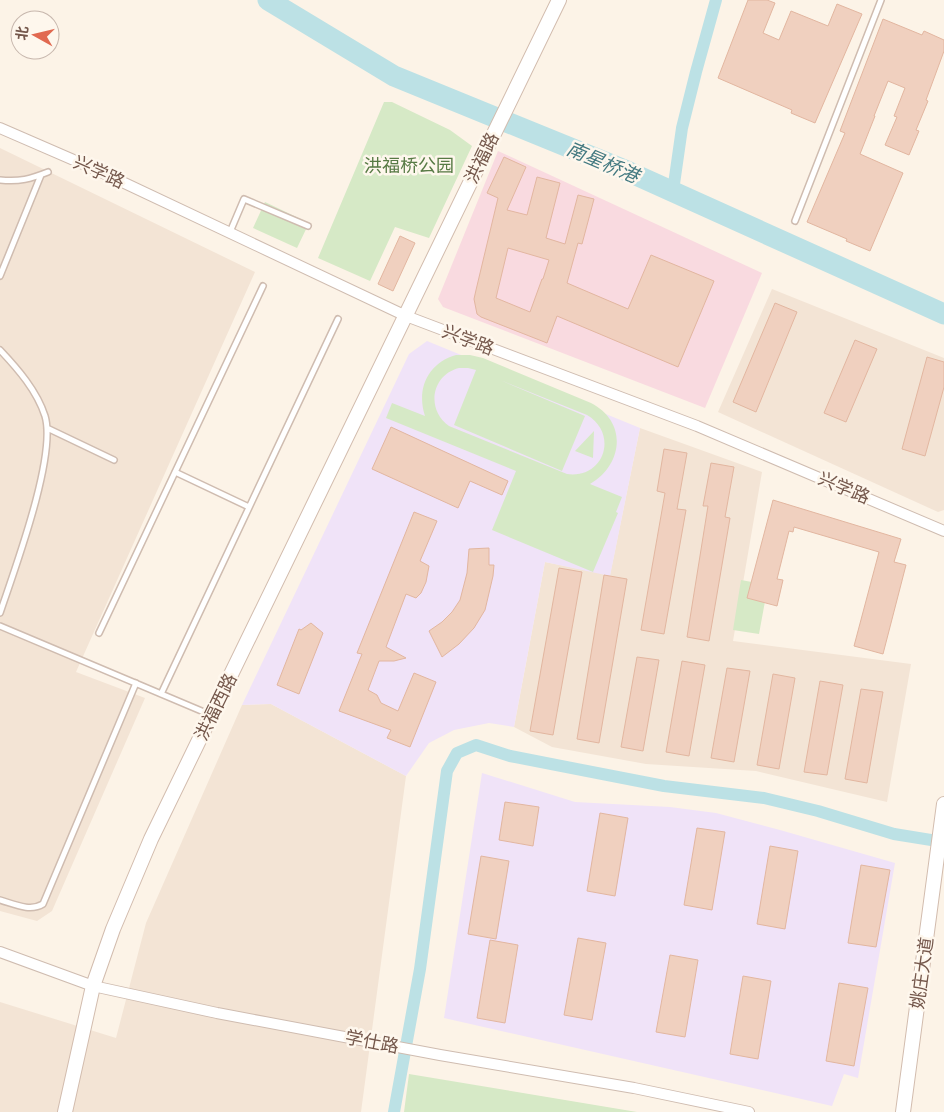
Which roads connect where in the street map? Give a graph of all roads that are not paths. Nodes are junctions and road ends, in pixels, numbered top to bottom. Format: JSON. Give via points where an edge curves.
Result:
{"nodes":[{"id":1,"x":559,"y":0,"type":"edge"},
{"id":2,"x":881,"y":0,"type":"edge"},
{"id":3,"x":0,"y":128,"type":"edge"},
{"id":4,"x":48,"y":172,"type":"dead end"},
{"id":5,"x":41,"y":175,"type":"junction"},
{"id":6,"x":0,"y":180,"type":"edge"},
{"id":7,"x":794,"y":221,"type":"dead end"},
{"id":8,"x":308,"y":226,"type":"dead end"},
{"id":9,"x":229,"y":233,"type":"junction"},
{"id":10,"x":0,"y":276,"type":"edge"},
{"id":11,"x":263,"y":286,"type":"dead end"},
{"id":12,"x":406,"y":316,"type":"junction"},
{"id":13,"x":338,"y":319,"type":"dead end"},
{"id":14,"x":0,"y":350,"type":"edge"},
{"id":15,"x":47,"y":428,"type":"junction"},
{"id":16,"x":114,"y":460,"type":"dead end"},
{"id":17,"x":176,"y":472,"type":"junction"},
{"id":18,"x":249,"y":506,"type":"junction"},
{"id":19,"x":944,"y":531,"type":"edge"},
{"id":20,"x":0,"y":613,"type":"edge"},
{"id":21,"x":0,"y":626,"type":"edge"},
{"id":22,"x":99,"y":633,"type":"dead end"},
{"id":23,"x":136,"y":683,"type":"junction"},
{"id":24,"x":161,"y":694,"type":"junction"},
{"id":25,"x":211,"y":715,"type":"junction"},
{"id":26,"x":944,"y":804,"type":"edge"},
{"id":27,"x":0,"y":900,"type":"edge"},
{"id":28,"x":0,"y":952,"type":"edge"},
{"id":29,"x":93,"y":986,"type":"junction"},
{"id":30,"x":65,"y":1112,"type":"edge"},
{"id":31,"x":749,"y":1112,"type":"edge"},
{"id":32,"x":903,"y":1112,"type":"edge"}],
"edges":[{"from":1,"to":12,"type":"street","name":"洪福路"},
{"from":2,"to":7,"type":"lane"},
{"from":3,"to":9,"type":"street","name":"兴学路"},
{"from":4,"to":5,"type":"lane"},
{"from":5,"to":6,"type":"lane","via":[[29,180]]},
{"from":5,"to":10,"type":"lane"},
{"from":8,"to":9,"type":"lane","via":[[244,199]]},
{"from":9,"to":12,"type":"street","name":"兴学路"},
{"from":11,"to":17,"type":"lane"},
{"from":12,"to":19,"type":"street","name":"兴学路","via":[[697,426]]},
{"from":12,"to":25,"type":"street","name":"洪福西路"},
{"from":13,"to":18,"type":"lane"},
{"from":14,"to":15,"type":"lane","via":[[30,384]]},
{"from":15,"to":16,"type":"lane"},
{"from":15,"to":20,"type":"lane","via":[[43,472]]},
{"from":17,"to":18,"type":"lane"},
{"from":17,"to":22,"type":"lane"},
{"from":18,"to":24,"type":"lane"},
{"from":21,"to":23,"type":"lane"},
{"from":23,"to":24,"type":"lane"},
{"from":23,"to":27,"type":"lane","via":[[43,904],[30,908]]},
{"from":24,"to":25,"type":"lane"},
{"from":25,"to":29,"type":"street","name":"洪福西路","via":[[151,839]]},
{"from":26,"to":32,"type":"street","name":"姚庄大道"},
{"from":28,"to":29,"type":"street","name":"学仕路"},
{"from":29,"to":30,"type":"street","name":"洪福西路"},
{"from":29,"to":31,"type":"street","name":"学仕路"}]}
